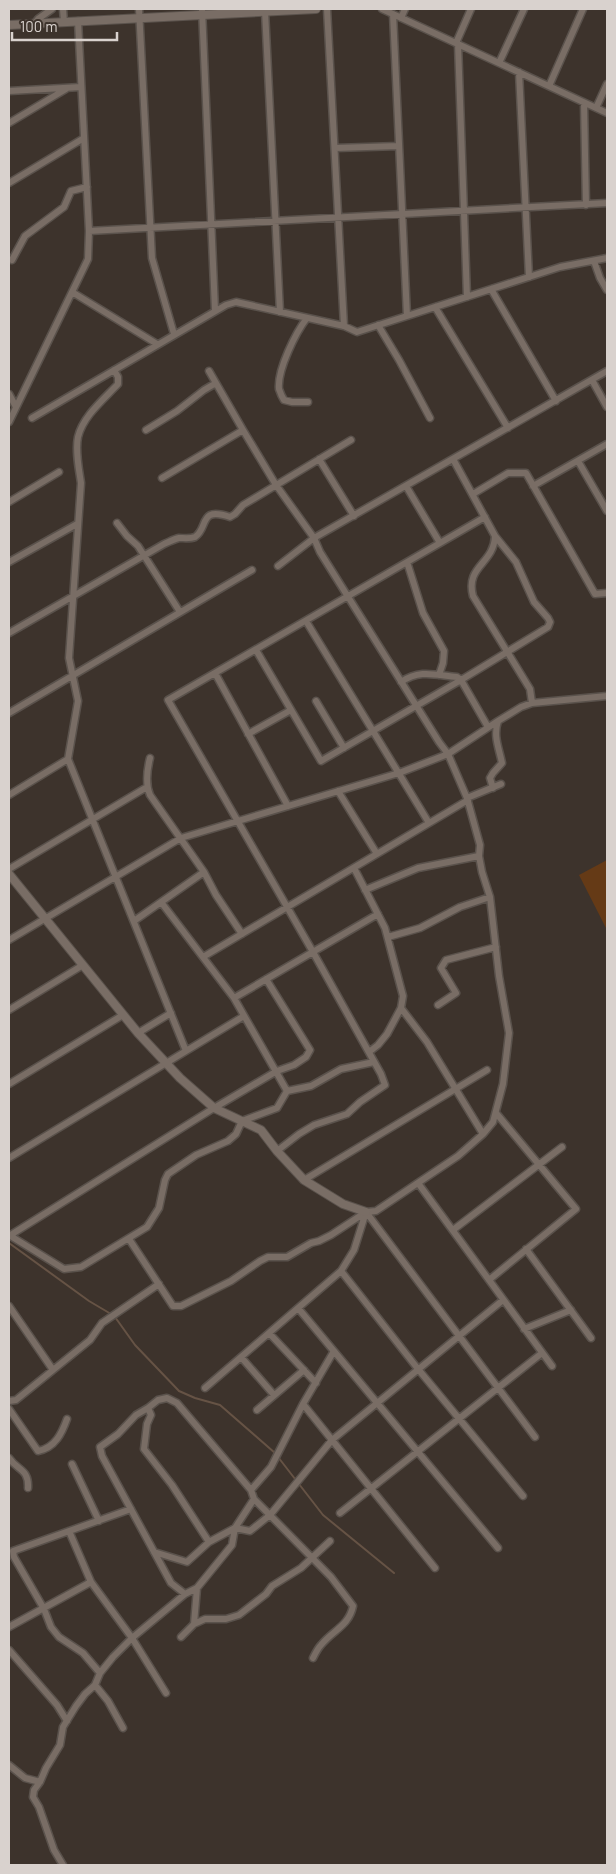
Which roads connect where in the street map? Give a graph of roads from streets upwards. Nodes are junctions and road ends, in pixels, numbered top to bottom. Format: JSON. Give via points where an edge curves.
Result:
{"nodes":[{"id":1,"x":52,"y":9,"type":"edge"},
{"id":2,"x":63,"y":9,"type":"edge"},
{"id":3,"x":139,"y":9,"type":"edge"},
{"id":4,"x":316,"y":9,"type":"edge"},
{"id":5,"x":327,"y":9,"type":"edge"},
{"id":6,"x":382,"y":9,"type":"edge"},
{"id":7,"x":405,"y":9,"type":"edge"},
{"id":8,"x":471,"y":9,"type":"edge"},
{"id":9,"x":524,"y":9,"type":"edge"},
{"id":10,"x":583,"y":9,"type":"edge"},
{"id":11,"x":202,"y":12,"type":"edge"},
{"id":12,"x":265,"y":12,"type":"junction"},
{"id":13,"x":393,"y":14,"type":"junction"},
{"id":14,"x":139,"y":18,"type":"junction"},
{"id":15,"x":401,"y":18,"type":"junction"},
{"id":16,"x":64,"y":22,"type":"junction"},
{"id":17,"x":78,"y":22,"type":"junction"},
{"id":18,"x":35,"y":23,"type":"junction"},
{"id":19,"x":9,"y":25,"type":"edge"},
{"id":20,"x":457,"y":44,"type":"junction"},
{"id":21,"x":499,"y":63,"type":"junction"},
{"id":22,"x":518,"y":72,"type":"junction"},
{"id":23,"x":607,"y":84,"type":"edge"},
{"id":24,"x":549,"y":86,"type":"junction"},
{"id":25,"x":68,"y":88,"type":"junction"},
{"id":26,"x":81,"y":88,"type":"junction"},
{"id":27,"x":9,"y":91,"type":"edge"},
{"id":28,"x":584,"y":103,"type":"junction"},
{"id":29,"x":596,"y":108,"type":"junction"},
{"id":30,"x":607,"y":114,"type":"edge"},
{"id":31,"x":9,"y":123,"type":"edge"},
{"id":32,"x":84,"y":138,"type":"junction"},
{"id":33,"x":399,"y":146,"type":"junction"},
{"id":34,"x":334,"y":148,"type":"junction"},
{"id":35,"x":9,"y":184,"type":"edge"},
{"id":36,"x":87,"y":186,"type":"junction"},
{"id":37,"x":607,"y":203,"type":"edge"},
{"id":38,"x":586,"y":205,"type":"junction"},
{"id":39,"x":524,"y":208,"type":"junction"},
{"id":40,"x":463,"y":211,"type":"junction"},
{"id":41,"x":402,"y":214,"type":"junction"},
{"id":42,"x":338,"y":218,"type":"junction"},
{"id":43,"x":275,"y":221,"type":"junction"},
{"id":44,"x":210,"y":225,"type":"junction"},
{"id":45,"x":150,"y":228,"type":"junction"},
{"id":46,"x":89,"y":231,"type":"junction"},
{"id":47,"x":607,"y":258,"type":"edge"},
{"id":48,"x":12,"y":260,"type":"dead end"},
{"id":49,"x":594,"y":261,"type":"junction"},
{"id":50,"x":529,"y":277,"type":"junction"},
{"id":51,"x":492,"y":289,"type":"junction"},
{"id":52,"x":607,"y":290,"type":"edge"},
{"id":53,"x":72,"y":292,"type":"junction"},
{"id":54,"x":466,"y":297,"type":"junction"},
{"id":55,"x":435,"y":307,"type":"junction"},
{"id":56,"x":215,"y":310,"type":"junction"},
{"id":57,"x":280,"y":312,"type":"junction"},
{"id":58,"x":407,"y":316,"type":"junction"},
{"id":59,"x":307,"y":318,"type":"junction"},
{"id":60,"x":378,"y":325,"type":"junction"},
{"id":61,"x":344,"y":326,"type":"junction"},
{"id":62,"x":174,"y":334,"type":"junction"},
{"id":63,"x":157,"y":344,"type":"junction"},
{"id":64,"x":114,"y":370,"type":"junction"},
{"id":65,"x":209,"y":371,"type":"dead end"},
{"id":66,"x":607,"y":371,"type":"edge"},
{"id":67,"x":592,"y":380,"type":"junction"},
{"id":68,"x":216,"y":383,"type":"junction"},
{"id":69,"x":9,"y":394,"type":"edge"},
{"id":70,"x":556,"y":401,"type":"junction"},
{"id":71,"x":308,"y":402,"type":"dead end"},
{"id":72,"x":16,"y":407,"type":"junction"},
{"id":73,"x":607,"y":407,"type":"edge"},
{"id":74,"x":32,"y":418,"type":"dead end"},
{"id":75,"x":430,"y":418,"type":"dead end"},
{"id":76,"x":9,"y":422,"type":"edge"},
{"id":77,"x":508,"y":428,"type":"junction"},
{"id":78,"x":146,"y":430,"type":"dead end"},
{"id":79,"x":243,"y":430,"type":"junction"},
{"id":80,"x":351,"y":440,"type":"dead end"},
{"id":81,"x":607,"y":444,"type":"edge"},
{"id":82,"x":319,"y":459,"type":"junction"},
{"id":83,"x":453,"y":459,"type":"junction"},
{"id":84,"x":578,"y":461,"type":"junction"},
{"id":85,"x":60,"y":472,"type":"dead end"},
{"id":86,"x":162,"y":478,"type":"dead end"},
{"id":87,"x":276,"y":485,"type":"junction"},
{"id":88,"x":406,"y":486,"type":"junction"},
{"id":89,"x":534,"y":486,"type":"junction"},
{"id":90,"x":472,"y":494,"type":"junction"},
{"id":91,"x":9,"y":502,"type":"edge"},
{"id":92,"x":607,"y":511,"type":"edge"},
{"id":93,"x":354,"y":516,"type":"junction"},
{"id":94,"x":485,"y":517,"type":"junction"},
{"id":95,"x":117,"y":523,"type":"dead end"},
{"id":96,"x":77,"y":524,"type":"junction"},
{"id":97,"x":495,"y":536,"type":"junction"},
{"id":98,"x":314,"y":538,"type":"junction"},
{"id":99,"x":440,"y":543,"type":"junction"},
{"id":100,"x":145,"y":556,"type":"junction"},
{"id":101,"x":9,"y":562,"type":"edge"},
{"id":102,"x":408,"y":562,"type":"junction"},
{"id":103,"x":278,"y":566,"type":"dead end"},
{"id":104,"x":252,"y":570,"type":"dead end"},
{"id":105,"x":607,"y":593,"type":"edge"},
{"id":106,"x":73,"y":597,"type":"junction"},
{"id":107,"x":347,"y":597,"type":"junction"},
{"id":108,"x":180,"y":612,"type":"junction"},
{"id":109,"x":306,"y":621,"type":"junction"},
{"id":110,"x":9,"y":633,"type":"edge"},
{"id":111,"x":256,"y":650,"type":"junction"},
{"id":112,"x":507,"y":652,"type":"junction"},
{"id":113,"x":215,"y":673,"type":"junction"},
{"id":114,"x":439,"y":675,"type":"junction"},
{"id":115,"x":72,"y":676,"type":"junction"},
{"id":116,"x":461,"y":680,"type":"junction"},
{"id":117,"x":402,"y":682,"type":"junction"},
{"id":118,"x":607,"y":696,"type":"edge"},
{"id":119,"x":316,"y":701,"type":"dead end"},
{"id":120,"x":532,"y":703,"type":"junction"},
{"id":121,"x":416,"y":706,"type":"junction"},
{"id":122,"x":291,"y":710,"type":"junction"},
{"id":123,"x":9,"y":713,"type":"edge"},
{"id":124,"x":498,"y":721,"type":"junction"},
{"id":125,"x":488,"y":727,"type":"junction"},
{"id":126,"x":373,"y":731,"type":"junction"},
{"id":127,"x":248,"y":734,"type":"junction"},
{"id":128,"x":344,"y":748,"type":"junction"},
{"id":129,"x":448,"y":754,"type":"junction"},
{"id":130,"x":150,"y":758,"type":"dead end"},
{"id":131,"x":68,"y":759,"type":"junction"},
{"id":132,"x":399,"y":773,"type":"junction"},
{"id":133,"x":501,"y":784,"type":"dead end"},
{"id":134,"x":147,"y":787,"type":"junction"},
{"id":135,"x":493,"y":788,"type":"junction"},
{"id":136,"x":338,"y":791,"type":"junction"},
{"id":137,"x":9,"y":795,"type":"edge"},
{"id":138,"x":468,"y":799,"type":"junction"},
{"id":139,"x":288,"y":806,"type":"junction"},
{"id":140,"x":93,"y":819,"type":"junction"},
{"id":141,"x":237,"y":822,"type":"junction"},
{"id":142,"x":429,"y":823,"type":"junction"},
{"id":143,"x":181,"y":838,"type":"junction"},
{"id":144,"x":377,"y":854,"type":"junction"},
{"id":145,"x":479,"y":856,"type":"junction"},
{"id":146,"x":354,"y":868,"type":"junction"},
{"id":147,"x":9,"y":869,"type":"edge"},
{"id":148,"x":204,"y":872,"type":"junction"},
{"id":149,"x":9,"y":874,"type":"edge"},
{"id":150,"x":116,"y":877,"type":"junction"},
{"id":151,"x":365,"y":890,"type":"junction"},
{"id":152,"x":490,"y":897,"type":"junction"},
{"id":153,"x":161,"y":902,"type":"junction"},
{"id":154,"x":287,"y":908,"type":"junction"},
{"id":155,"x":378,"y":914,"type":"junction"},
{"id":156,"x":45,"y":919,"type":"junction"},
{"id":157,"x":134,"y":921,"type":"junction"},
{"id":158,"x":242,"y":934,"type":"junction"},
{"id":159,"x":388,"y":938,"type":"junction"},
{"id":160,"x":9,"y":940,"type":"edge"},
{"id":161,"x":496,"y":947,"type":"junction"},
{"id":162,"x":313,"y":952,"type":"junction"},
{"id":163,"x":203,"y":957,"type":"junction"},
{"id":164,"x":83,"y":965,"type":"junction"},
{"id":165,"x":266,"y":979,"type":"junction"},
{"id":166,"x":234,"y":998,"type":"junction"},
{"id":167,"x":438,"y":1004,"type":"dead end"},
{"id":168,"x":401,"y":1008,"type":"junction"},
{"id":169,"x":9,"y":1010,"type":"edge"},
{"id":170,"x":171,"y":1013,"type":"junction"},
{"id":171,"x":123,"y":1015,"type":"junction"},
{"id":172,"x":244,"y":1016,"type":"junction"},
{"id":173,"x":138,"y":1034,"type":"junction"},
{"id":174,"x":186,"y":1051,"type":"junction"},
{"id":175,"x":368,"y":1052,"type":"junction"},
{"id":176,"x":374,"y":1062,"type":"junction"},
{"id":177,"x":166,"y":1063,"type":"junction"},
{"id":178,"x":487,"y":1070,"type":"dead end"},
{"id":179,"x":277,"y":1071,"type":"junction"},
{"id":180,"x":9,"y":1084,"type":"edge"},
{"id":181,"x":456,"y":1090,"type":"junction"},
{"id":182,"x":287,"y":1091,"type":"junction"},
{"id":183,"x":214,"y":1108,"type":"junction"},
{"id":184,"x":496,"y":1113,"type":"junction"},
{"id":185,"x":242,"y":1121,"type":"junction"},
{"id":186,"x":482,"y":1134,"type":"junction"},
{"id":187,"x":562,"y":1147,"type":"dead end"},
{"id":188,"x":277,"y":1151,"type":"junction"},
{"id":189,"x":9,"y":1158,"type":"edge"},
{"id":190,"x":539,"y":1165,"type":"junction"},
{"id":191,"x":304,"y":1180,"type":"junction"},
{"id":192,"x":418,"y":1183,"type":"junction"},
{"id":193,"x":366,"y":1212,"type":"junction"},
{"id":194,"x":453,"y":1230,"type":"junction"},
{"id":195,"x":9,"y":1236,"type":"edge"},
{"id":196,"x":129,"y":1239,"type":"junction"},
{"id":197,"x":526,"y":1250,"type":"junction"},
{"id":198,"x":341,"y":1271,"type":"junction"},
{"id":199,"x":489,"y":1280,"type":"junction"},
{"id":200,"x":159,"y":1284,"type":"junction"},
{"id":201,"x":503,"y":1300,"type":"junction"},
{"id":202,"x":298,"y":1308,"type":"junction"},
{"id":203,"x":10,"y":1309,"type":"edge"},
{"id":204,"x":570,"y":1310,"type":"junction"},
{"id":205,"x":524,"y":1329,"type":"junction"},
{"id":206,"x":269,"y":1332,"type":"junction"},
{"id":207,"x":459,"y":1336,"type":"junction"},
{"id":208,"x":591,"y":1338,"type":"dead end"},
{"id":209,"x":334,"y":1351,"type":"junction"},
{"id":210,"x":542,"y":1353,"type":"junction"},
{"id":211,"x":241,"y":1357,"type":"junction"},
{"id":212,"x":552,"y":1366,"type":"dead end"},
{"id":213,"x":418,"y":1369,"type":"junction"},
{"id":214,"x":53,"y":1370,"type":"junction"},
{"id":215,"x":304,"y":1370,"type":"junction"},
{"id":216,"x":316,"y":1383,"type":"junction"},
{"id":217,"x":205,"y":1388,"type":"dead end"},
{"id":218,"x":498,"y":1388,"type":"junction"},
{"id":219,"x":274,"y":1395,"type":"junction"},
{"id":220,"x":9,"y":1401,"type":"edge"},
{"id":221,"x":378,"y":1403,"type":"junction"},
{"id":222,"x":303,"y":1404,"type":"junction"},
{"id":223,"x":148,"y":1408,"type":"junction"},
{"id":224,"x":9,"y":1410,"type":"edge"},
{"id":225,"x":257,"y":1410,"type":"dead end"},
{"id":226,"x":459,"y":1418,"type":"junction"},
{"id":227,"x":67,"y":1419,"type":"dead end"},
{"id":228,"x":535,"y":1437,"type":"dead end"},
{"id":229,"x":332,"y":1440,"type":"junction"},
{"id":230,"x":418,"y":1451,"type":"junction"},
{"id":231,"x":9,"y":1458,"type":"edge"},
{"id":232,"x":72,"y":1464,"type":"dead end"},
{"id":233,"x":28,"y":1488,"type":"dead end"},
{"id":234,"x":371,"y":1488,"type":"junction"},
{"id":235,"x":251,"y":1490,"type":"junction"},
{"id":236,"x":523,"y":1496,"type":"dead end"},
{"id":237,"x":254,"y":1498,"type":"junction"},
{"id":238,"x":131,"y":1509,"type":"junction"},
{"id":239,"x":340,"y":1513,"type":"dead end"},
{"id":240,"x":270,"y":1515,"type":"junction"},
{"id":241,"x":98,"y":1521,"type":"junction"},
{"id":242,"x":235,"y":1528,"type":"junction"},
{"id":243,"x":69,"y":1531,"type":"junction"},
{"id":244,"x":330,"y":1541,"type":"dead end"},
{"id":245,"x":209,"y":1542,"type":"junction"},
{"id":246,"x":498,"y":1548,"type":"dead end"},
{"id":247,"x":154,"y":1552,"type":"junction"},
{"id":248,"x":312,"y":1557,"type":"junction"},
{"id":249,"x":435,"y":1568,"type":"dead end"},
{"id":250,"x":92,"y":1582,"type":"junction"},
{"id":251,"x":196,"y":1588,"type":"junction"},
{"id":252,"x":185,"y":1594,"type":"junction"},
{"id":253,"x":44,"y":1609,"type":"junction"},
{"id":254,"x":194,"y":1624,"type":"junction"},
{"id":255,"x":9,"y":1627,"type":"edge"},
{"id":256,"x":181,"y":1637,"type":"dead end"},
{"id":257,"x":132,"y":1638,"type":"junction"},
{"id":258,"x":9,"y":1650,"type":"edge"},
{"id":259,"x":313,"y":1658,"type":"dead end"},
{"id":260,"x":100,"y":1673,"type":"junction"},
{"id":261,"x":95,"y":1685,"type":"junction"},
{"id":262,"x":166,"y":1693,"type":"dead end"},
{"id":263,"x":67,"y":1721,"type":"junction"},
{"id":264,"x":123,"y":1728,"type":"dead end"},
{"id":265,"x":9,"y":1766,"type":"edge"},
{"id":266,"x":40,"y":1782,"type":"junction"},
{"id":267,"x":63,"y":1865,"type":"edge"}],
"edges":[{"from":1,"to":18,"type":"street"},
{"from":2,"to":16,"type":"street"},
{"from":3,"to":14,"type":"street"},
{"from":4,"to":12,"type":"street"},
{"from":5,"to":34,"type":"street"},
{"from":6,"to":13,"type":"street"},
{"from":7,"to":15,"type":"street"},
{"from":8,"to":20,"type":"street"},
{"from":9,"to":21,"type":"street"},
{"from":10,"to":24,"type":"street"},
{"from":11,"to":12,"type":"street"},
{"from":11,"to":14,"type":"street"},
{"from":11,"to":44,"type":"street"},
{"from":12,"to":43,"type":"street"},
{"from":13,"to":15,"type":"street"},
{"from":13,"to":33,"type":"street"},
{"from":14,"to":17,"type":"street"},
{"from":14,"to":45,"type":"street"},
{"from":15,"to":20,"type":"street"},
{"from":16,"to":17,"type":"street"},
{"from":16,"to":18,"type":"street"},
{"from":17,"to":26,"type":"street"},
{"from":18,"to":19,"type":"street"},
{"from":20,"to":21,"type":"street"},
{"from":20,"to":40,"type":"street"},
{"from":21,"to":22,"type":"street"},
{"from":22,"to":24,"type":"street"},
{"from":22,"to":39,"type":"street"},
{"from":23,"to":29,"type":"street"},
{"from":24,"to":28,"type":"street"},
{"from":25,"to":26,"type":"street"},
{"from":25,"to":27,"type":"street"},
{"from":25,"to":31,"type":"street"},
{"from":26,"to":32,"type":"street"},
{"from":28,"to":29,"type":"street"},
{"from":28,"to":38,"type":"street"},
{"from":29,"to":30,"type":"street"},
{"from":32,"to":35,"type":"street"},
{"from":32,"to":36,"type":"street"},
{"from":33,"to":34,"type":"street"},
{"from":33,"to":41,"type":"street"},
{"from":34,"to":42,"type":"street"},
{"from":36,"to":46,"type":"street"},
{"from":36,"to":48,"type":"street","via":[[71,191],[64,207],[32,229]]},
{"from":37,"to":38,"type":"street"},
{"from":38,"to":39,"type":"street"},
{"from":39,"to":40,"type":"street"},
{"from":39,"to":50,"type":"street"},
{"from":40,"to":41,"type":"street"},
{"from":40,"to":54,"type":"street"},
{"from":41,"to":42,"type":"street"},
{"from":41,"to":58,"type":"street"},
{"from":42,"to":43,"type":"street"},
{"from":42,"to":61,"type":"street"},
{"from":43,"to":44,"type":"street"},
{"from":43,"to":57,"type":"street"},
{"from":44,"to":45,"type":"street"},
{"from":44,"to":56,"type":"street"},
{"from":45,"to":46,"type":"street"},
{"from":45,"to":62,"type":"street","via":[[152,258]]},
{"from":46,"to":53,"type":"street","via":[[88,260]]},
{"from":47,"to":49,"type":"street"},
{"from":49,"to":50,"type":"street"},
{"from":49,"to":52,"type":"street"},
{"from":50,"to":51,"type":"street"},
{"from":51,"to":54,"type":"street"},
{"from":51,"to":70,"type":"street"},
{"from":53,"to":63,"type":"street"},
{"from":53,"to":72,"type":"street"},
{"from":54,"to":55,"type":"street"},
{"from":55,"to":58,"type":"street"},
{"from":55,"to":77,"type":"street"},
{"from":56,"to":57,"type":"street","via":[[236,302]]},
{"from":56,"to":62,"type":"street"},
{"from":57,"to":59,"type":"street"},
{"from":58,"to":60,"type":"street"},
{"from":59,"to":61,"type":"street"},
{"from":59,"to":71,"type":"street","via":[[291,344],[279,388],[284,400]]},
{"from":60,"to":61,"type":"street","via":[[357,332]]},
{"from":60,"to":75,"type":"street"},
{"from":62,"to":63,"type":"street"},
{"from":63,"to":64,"type":"street"},
{"from":64,"to":74,"type":"street"},
{"from":64,"to":96,"type":"street","via":[[118,384],[82,426],[78,438],[81,484]]},
{"from":65,"to":68,"type":"street"},
{"from":66,"to":67,"type":"street"},
{"from":67,"to":70,"type":"street"},
{"from":67,"to":73,"type":"street"},
{"from":68,"to":78,"type":"street"},
{"from":68,"to":79,"type":"street"},
{"from":69,"to":72,"type":"street"},
{"from":70,"to":77,"type":"street"},
{"from":72,"to":76,"type":"street"},
{"from":77,"to":83,"type":"street"},
{"from":79,"to":86,"type":"street"},
{"from":79,"to":87,"type":"street"},
{"from":80,"to":82,"type":"street"},
{"from":81,"to":84,"type":"street"},
{"from":82,"to":87,"type":"street"},
{"from":82,"to":93,"type":"street"},
{"from":83,"to":88,"type":"street"},
{"from":83,"to":90,"type":"street"},
{"from":84,"to":89,"type":"street"},
{"from":84,"to":92,"type":"street"},
{"from":85,"to":91,"type":"street"},
{"from":87,"to":98,"type":"street"},
{"from":87,"to":100,"type":"street","via":[[230,517],[214,514],[207,518],[201,531],[192,538],[175,539]]},
{"from":88,"to":93,"type":"street"},
{"from":88,"to":99,"type":"street"},
{"from":89,"to":90,"type":"street","via":[[526,473],[515,472]]},
{"from":89,"to":105,"type":"street","via":[[595,594]]},
{"from":90,"to":94,"type":"street"},
{"from":93,"to":98,"type":"street"},
{"from":94,"to":97,"type":"street"},
{"from":94,"to":99,"type":"street"},
{"from":95,"to":100,"type":"street"},
{"from":96,"to":101,"type":"street"},
{"from":96,"to":106,"type":"street"},
{"from":97,"to":112,"type":"street","via":[[491,553],[474,574],[470,585],[473,596]]},
{"from":97,"to":112,"type":"street","via":[[516,562],[534,602],[550,622],[548,627]]},
{"from":98,"to":103,"type":"street"},
{"from":98,"to":107,"type":"street"},
{"from":99,"to":102,"type":"street"},
{"from":100,"to":106,"type":"street"},
{"from":100,"to":108,"type":"street"},
{"from":102,"to":107,"type":"street"},
{"from":102,"to":114,"type":"street","via":[[423,613],[444,651]]},
{"from":104,"to":108,"type":"street"},
{"from":106,"to":110,"type":"street"},
{"from":106,"to":115,"type":"street","via":[[69,658]]},
{"from":107,"to":109,"type":"street"},
{"from":107,"to":117,"type":"street"},
{"from":108,"to":115,"type":"street"},
{"from":109,"to":111,"type":"street"},
{"from":109,"to":126,"type":"street"},
{"from":111,"to":113,"type":"street"},
{"from":111,"to":122,"type":"street"},
{"from":112,"to":116,"type":"street"},
{"from":112,"to":120,"type":"street","via":[[530,689]]},
{"from":113,"to":127,"type":"street"},
{"from":113,"to":141,"type":"street","via":[[168,700]]},
{"from":114,"to":116,"type":"street"},
{"from":114,"to":117,"type":"street","via":[[418,674]]},
{"from":115,"to":123,"type":"street"},
{"from":115,"to":131,"type":"street","via":[[78,701]]},
{"from":116,"to":121,"type":"street"},
{"from":116,"to":125,"type":"street"},
{"from":117,"to":121,"type":"street"},
{"from":118,"to":120,"type":"street"},
{"from":119,"to":128,"type":"street"},
{"from":120,"to":124,"type":"street"},
{"from":121,"to":126,"type":"street"},
{"from":121,"to":129,"type":"street"},
{"from":122,"to":127,"type":"street"},
{"from":122,"to":128,"type":"street","via":[[322,761]]},
{"from":124,"to":125,"type":"street"},
{"from":124,"to":135,"type":"street","via":[[496,741],[502,764],[490,778]]},
{"from":125,"to":129,"type":"street"},
{"from":126,"to":128,"type":"street"},
{"from":126,"to":132,"type":"street"},
{"from":127,"to":139,"type":"street"},
{"from":129,"to":132,"type":"street"},
{"from":129,"to":138,"type":"street"},
{"from":130,"to":134,"type":"street"},
{"from":131,"to":137,"type":"street"},
{"from":131,"to":140,"type":"street"},
{"from":132,"to":136,"type":"street"},
{"from":132,"to":142,"type":"street"},
{"from":133,"to":135,"type":"street"},
{"from":134,"to":140,"type":"street"},
{"from":134,"to":143,"type":"street"},
{"from":135,"to":138,"type":"street"},
{"from":136,"to":139,"type":"street"},
{"from":136,"to":144,"type":"street"},
{"from":138,"to":142,"type":"street"},
{"from":138,"to":145,"type":"street","via":[[480,845]]},
{"from":139,"to":141,"type":"street"},
{"from":140,"to":147,"type":"street"},
{"from":140,"to":150,"type":"street"},
{"from":141,"to":143,"type":"street"},
{"from":141,"to":154,"type":"street"},
{"from":142,"to":144,"type":"street"},
{"from":143,"to":148,"type":"street"},
{"from":143,"to":150,"type":"street"},
{"from":144,"to":146,"type":"street"},
{"from":145,"to":151,"type":"street","via":[[418,868]]},
{"from":145,"to":152,"type":"street"},
{"from":146,"to":151,"type":"street"},
{"from":146,"to":154,"type":"street"},
{"from":148,"to":153,"type":"street"},
{"from":148,"to":158,"type":"street"},
{"from":149,"to":156,"type":"street"},
{"from":150,"to":156,"type":"street"},
{"from":150,"to":157,"type":"street"},
{"from":151,"to":155,"type":"street"},
{"from":152,"to":159,"type":"street","via":[[460,907],[420,928]]},
{"from":152,"to":161,"type":"street"},
{"from":153,"to":157,"type":"street"},
{"from":153,"to":163,"type":"street"},
{"from":154,"to":158,"type":"street"},
{"from":154,"to":162,"type":"street"},
{"from":155,"to":159,"type":"street"},
{"from":155,"to":162,"type":"street"},
{"from":156,"to":160,"type":"street"},
{"from":156,"to":164,"type":"street"},
{"from":157,"to":170,"type":"street"},
{"from":158,"to":163,"type":"street"},
{"from":159,"to":168,"type":"street","via":[[403,996]]},
{"from":161,"to":167,"type":"street","via":[[446,960],[441,968],[456,993]]},
{"from":161,"to":184,"type":"street","via":[[510,1033],[504,1084]]},
{"from":162,"to":165,"type":"street"},
{"from":162,"to":175,"type":"street"},
{"from":163,"to":166,"type":"street"},
{"from":164,"to":169,"type":"street"},
{"from":164,"to":171,"type":"street"},
{"from":165,"to":166,"type":"street"},
{"from":165,"to":179,"type":"street","via":[[310,1050],[306,1057]]},
{"from":166,"to":172,"type":"street"},
{"from":168,"to":175,"type":"street","via":[[378,1045]]},
{"from":168,"to":181,"type":"street"},
{"from":170,"to":173,"type":"street"},
{"from":170,"to":174,"type":"street"},
{"from":171,"to":173,"type":"street"},
{"from":171,"to":180,"type":"street"},
{"from":172,"to":174,"type":"street"},
{"from":172,"to":179,"type":"street"},
{"from":173,"to":177,"type":"street"},
{"from":174,"to":177,"type":"street"},
{"from":175,"to":176,"type":"street"},
{"from":176,"to":182,"type":"street","via":[[341,1069],[311,1086]]},
{"from":176,"to":188,"type":"street","via":[[385,1085],[347,1114],[314,1125]]},
{"from":177,"to":183,"type":"street"},
{"from":177,"to":189,"type":"street"},
{"from":178,"to":181,"type":"street"},
{"from":179,"to":182,"type":"street"},
{"from":179,"to":183,"type":"street"},
{"from":181,"to":186,"type":"street"},
{"from":181,"to":191,"type":"street"},
{"from":182,"to":185,"type":"street","via":[[277,1108]]},
{"from":183,"to":185,"type":"street"},
{"from":183,"to":195,"type":"street"},
{"from":184,"to":186,"type":"street"},
{"from":184,"to":190,"type":"street"},
{"from":185,"to":188,"type":"street","via":[[261,1130]]},
{"from":185,"to":196,"type":"street","via":[[236,1134],[228,1141],[196,1155],[168,1174],[159,1208],[147,1227]]},
{"from":186,"to":192,"type":"street","via":[[458,1156]]},
{"from":187,"to":190,"type":"street"},
{"from":188,"to":191,"type":"street"},
{"from":190,"to":194,"type":"street"},
{"from":190,"to":197,"type":"street","via":[[576,1209]]},
{"from":191,"to":193,"type":"street","via":[[344,1204]]},
{"from":192,"to":193,"type":"street","via":[[376,1211]]},
{"from":192,"to":194,"type":"street"},
{"from":193,"to":198,"type":"street","via":[[354,1250]]},
{"from":193,"to":200,"type":"street","via":[[319,1241],[287,1257],[268,1257],[231,1281],[181,1306],[173,1306]]},
{"from":193,"to":207,"type":"street"},
{"from":194,"to":199,"type":"street"},
{"from":195,"to":196,"type":"street","via":[[64,1269],[81,1267]]},
{"from":196,"to":200,"type":"street"},
{"from":197,"to":199,"type":"street"},
{"from":197,"to":204,"type":"street"},
{"from":198,"to":202,"type":"street"},
{"from":198,"to":213,"type":"street"},
{"from":199,"to":201,"type":"street"},
{"from":200,"to":214,"type":"street","via":[[102,1323],[90,1340]]},
{"from":201,"to":205,"type":"street"},
{"from":201,"to":207,"type":"street"},
{"from":202,"to":206,"type":"street"},
{"from":202,"to":209,"type":"street"},
{"from":203,"to":214,"type":"street"},
{"from":204,"to":205,"type":"street"},
{"from":204,"to":208,"type":"street"},
{"from":205,"to":210,"type":"street"},
{"from":206,"to":211,"type":"street"},
{"from":206,"to":215,"type":"street"},
{"from":207,"to":213,"type":"street"},
{"from":207,"to":218,"type":"street"},
{"from":209,"to":216,"type":"street"},
{"from":209,"to":221,"type":"street"},
{"from":210,"to":212,"type":"street"},
{"from":210,"to":218,"type":"street"},
{"from":211,"to":217,"type":"street"},
{"from":211,"to":219,"type":"street"},
{"from":213,"to":221,"type":"street"},
{"from":213,"to":226,"type":"street"},
{"from":214,"to":220,"type":"street","via":[[16,1400]]},
{"from":215,"to":216,"type":"street"},
{"from":215,"to":219,"type":"street"},
{"from":216,"to":222,"type":"street"},
{"from":218,"to":226,"type":"street"},
{"from":218,"to":228,"type":"street"},
{"from":219,"to":225,"type":"street"},
{"from":221,"to":229,"type":"street"},
{"from":221,"to":230,"type":"street"},
{"from":222,"to":229,"type":"street"},
{"from":222,"to":235,"type":"street","via":[[271,1467]]},
{"from":223,"to":235,"type":"street","via":[[167,1398],[177,1402]]},
{"from":223,"to":238,"type":"street","via":[[100,1446],[102,1456]]},
{"from":223,"to":245,"type":"street","via":[[151,1416],[146,1424],[144,1448]]},
{"from":224,"to":227,"type":"street","via":[[38,1451],[58,1437]]},
{"from":226,"to":230,"type":"street"},
{"from":226,"to":236,"type":"street"},
{"from":229,"to":234,"type":"street"},
{"from":229,"to":240,"type":"street"},
{"from":230,"to":234,"type":"street"},
{"from":230,"to":246,"type":"street"},
{"from":231,"to":233,"type":"street","via":[[25,1473]]},
{"from":232,"to":241,"type":"street"},
{"from":234,"to":239,"type":"street"},
{"from":234,"to":249,"type":"street"},
{"from":235,"to":237,"type":"street"},
{"from":237,"to":240,"type":"street"},
{"from":237,"to":242,"type":"street"},
{"from":238,"to":241,"type":"street"},
{"from":238,"to":247,"type":"street"},
{"from":240,"to":242,"type":"street","via":[[250,1530]]},
{"from":240,"to":248,"type":"street"},
{"from":241,"to":243,"type":"street"},
{"from":242,"to":245,"type":"street"},
{"from":242,"to":251,"type":"street","via":[[232,1545]]},
{"from":243,"to":250,"type":"street"},
{"from":243,"to":253,"type":"street","via":[[13,1551]]},
{"from":244,"to":248,"type":"street"},
{"from":245,"to":247,"type":"street","via":[[187,1562]]},
{"from":247,"to":252,"type":"street","via":[[171,1582]]},
{"from":248,"to":254,"type":"street","via":[[239,1615]]},
{"from":248,"to":259,"type":"street","via":[[353,1606],[345,1624],[321,1644]]},
{"from":250,"to":253,"type":"street"},
{"from":250,"to":257,"type":"street"},
{"from":251,"to":252,"type":"street"},
{"from":251,"to":254,"type":"street"},
{"from":252,"to":257,"type":"street"},
{"from":253,"to":255,"type":"street"},
{"from":253,"to":260,"type":"street","via":[[59,1637],[83,1653]]},
{"from":254,"to":256,"type":"street"},
{"from":257,"to":260,"type":"street"},
{"from":257,"to":262,"type":"street"},
{"from":258,"to":263,"type":"street"},
{"from":260,"to":261,"type":"street"},
{"from":261,"to":263,"type":"street"},
{"from":261,"to":264,"type":"street"},
{"from":263,"to":266,"type":"street","via":[[60,1745]]},
{"from":265,"to":266,"type":"street","via":[[25,1778]]},
{"from":266,"to":267,"type":"street","via":[[33,1797]]}]}
